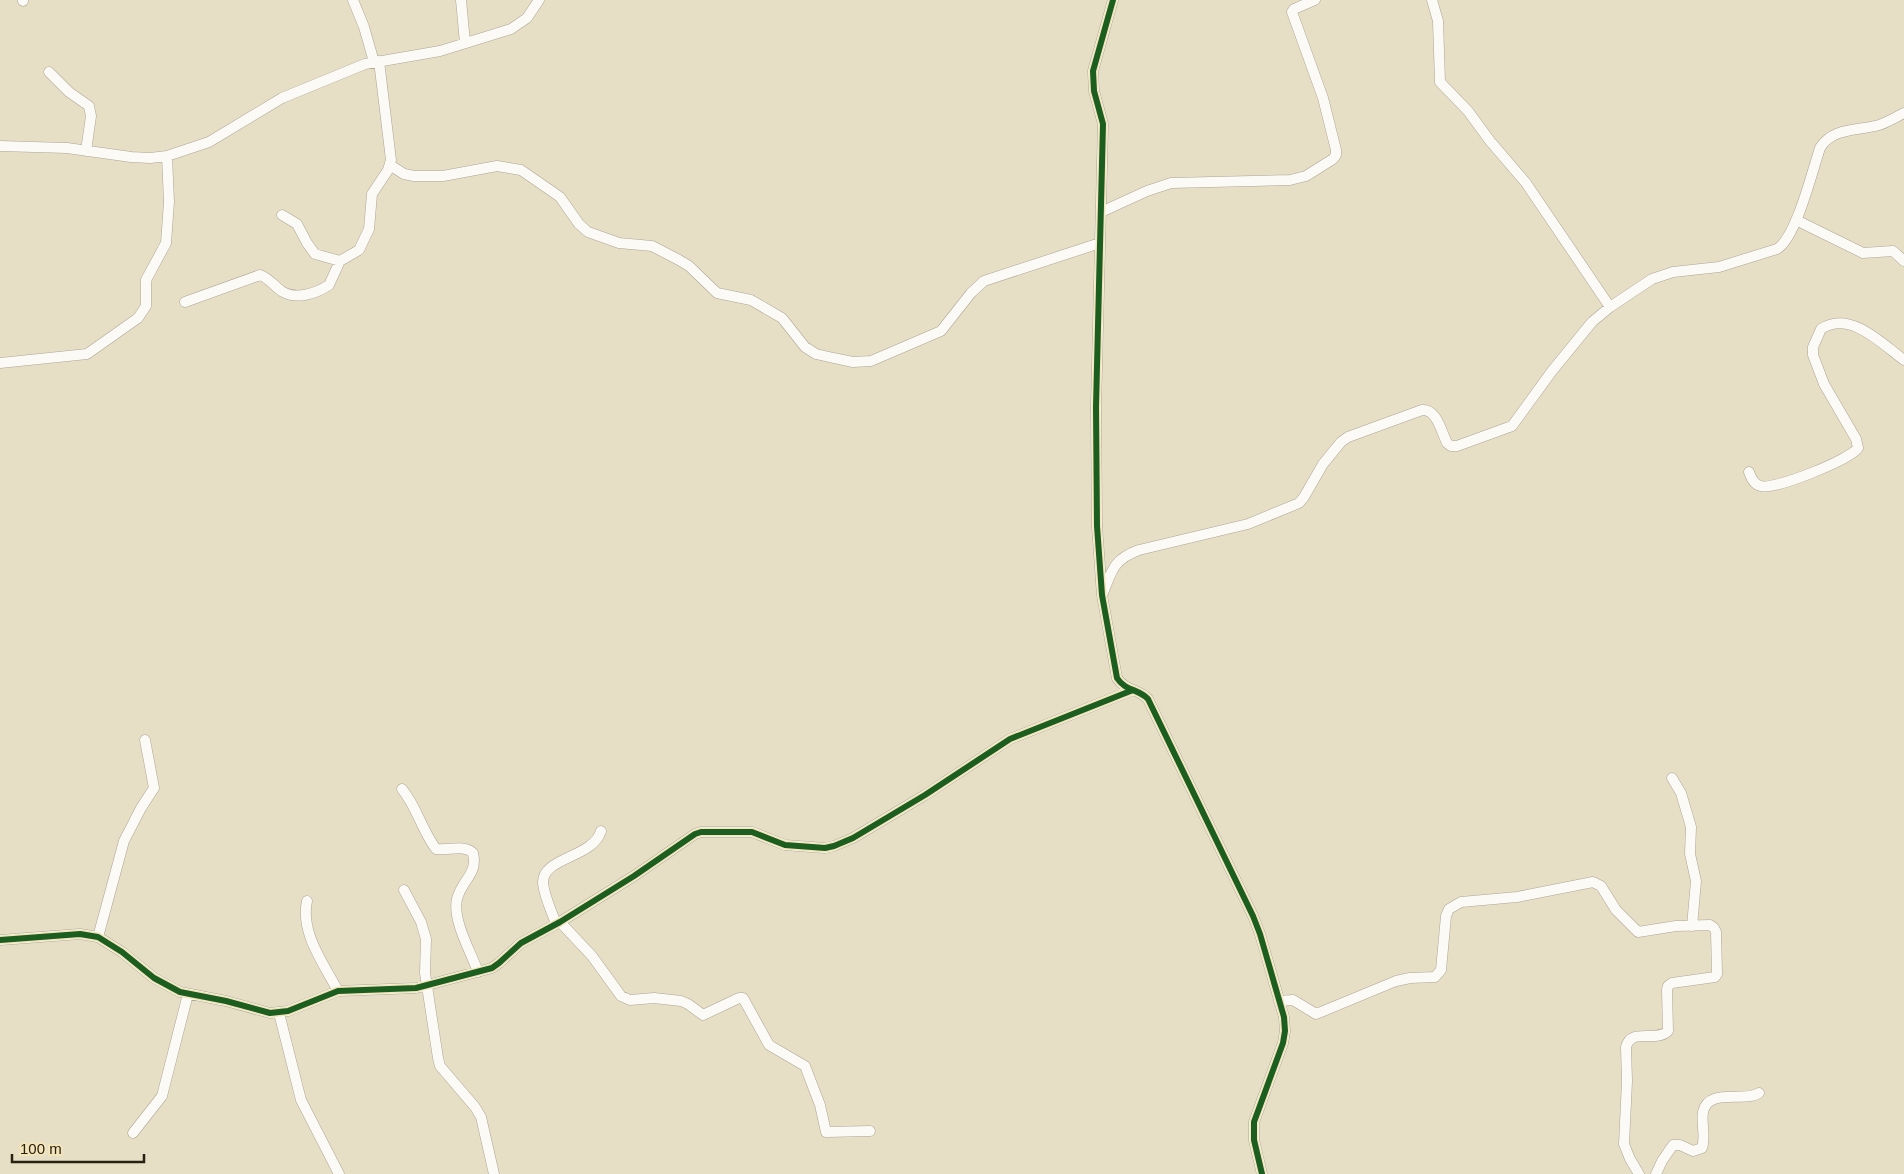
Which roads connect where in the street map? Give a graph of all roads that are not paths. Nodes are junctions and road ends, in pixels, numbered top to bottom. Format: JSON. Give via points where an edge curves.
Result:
{"nodes":[{"id":1,"x":353,"y":0,"type":"edge"},
{"id":2,"x":461,"y":0,"type":"edge"},
{"id":3,"x":539,"y":0,"type":"edge"},
{"id":4,"x":1113,"y":0,"type":"edge"},
{"id":5,"x":1315,"y":0,"type":"edge"},
{"id":6,"x":1432,"y":0,"type":"edge"},
{"id":7,"x":465,"y":42,"type":"junction"},
{"id":8,"x":376,"y":61,"type":"junction"},
{"id":9,"x":49,"y":72,"type":"dead end"},
{"id":10,"x":1904,"y":112,"type":"edge"},
{"id":11,"x":0,"y":146,"type":"edge"},
{"id":12,"x":86,"y":151,"type":"junction"},
{"id":13,"x":167,"y":156,"type":"junction"},
{"id":14,"x":390,"y":165,"type":"junction"},
{"id":15,"x":1101,"y":212,"type":"junction"},
{"id":16,"x":282,"y":215,"type":"dead end"},
{"id":17,"x":1796,"y":220,"type":"junction"},
{"id":18,"x":1100,"y":243,"type":"junction"},
{"id":19,"x":340,"y":261,"type":"junction"},
{"id":20,"x":1904,"y":261,"type":"edge"},
{"id":21,"x":185,"y":302,"type":"dead end"},
{"id":22,"x":1610,"y":307,"type":"junction"},
{"id":23,"x":1904,"y":360,"type":"edge"},
{"id":24,"x":0,"y":363,"type":"edge"},
{"id":25,"x":1749,"y":472,"type":"dead end"},
{"id":26,"x":1102,"y":595,"type":"junction"},
{"id":27,"x":1133,"y":690,"type":"junction"},
{"id":28,"x":145,"y":740,"type":"dead end"},
{"id":29,"x":1672,"y":778,"type":"dead end"},
{"id":30,"x":402,"y":788,"type":"dead end"},
{"id":31,"x":601,"y":831,"type":"dead end"},
{"id":32,"x":404,"y":890,"type":"dead end"},
{"id":33,"x":307,"y":901,"type":"dead end"},
{"id":34,"x":558,"y":923,"type":"junction"},
{"id":35,"x":1692,"y":926,"type":"junction"},
{"id":36,"x":98,"y":937,"type":"junction"},
{"id":37,"x":0,"y":940,"type":"edge"},
{"id":38,"x":478,"y":972,"type":"junction"},
{"id":39,"x":427,"y":986,"type":"junction"},
{"id":40,"x":338,"y":991,"type":"junction"},
{"id":41,"x":188,"y":994,"type":"junction"},
{"id":42,"x":1279,"y":1001,"type":"junction"},
{"id":43,"x":279,"y":1013,"type":"junction"},
{"id":44,"x":1759,"y":1093,"type":"dead end"},
{"id":45,"x":870,"y":1131,"type":"dead end"},
{"id":46,"x":133,"y":1133,"type":"dead end"},
{"id":47,"x":492,"y":1173,"type":"edge"},
{"id":48,"x":339,"y":1174,"type":"edge"},
{"id":49,"x":1262,"y":1174,"type":"edge"},
{"id":50,"x":1639,"y":1174,"type":"edge"},
{"id":51,"x":1656,"y":1174,"type":"edge"}],
"edges":[{"from":1,"to":8,"type":"street"},
{"from":2,"to":7,"type":"street"},
{"from":3,"to":7,"type":"street","via":[[519,25]]},
{"from":4,"to":15,"type":"street","via":[[1093,71],[1094,91],[1103,124]]},
{"from":5,"to":15,"type":"street","via":[[1292,12],[1323,98],[1336,150],[1333,159],[1306,176],[1290,180],[1171,183]]},
{"from":6,"to":22,"type":"street","via":[[1438,21],[1440,82],[1468,110],[1526,183]]},
{"from":7,"to":8,"type":"street","via":[[440,51]]},
{"from":8,"to":13,"type":"street","via":[[291,94],[209,142]]},
{"from":8,"to":14,"type":"street"},
{"from":9,"to":12,"type":"street","via":[[89,106]]},
{"from":10,"to":17,"type":"street","via":[[1880,124],[1838,133],[1825,141]]},
{"from":11,"to":12,"type":"street"},
{"from":12,"to":13,"type":"street","via":[[132,157]]},
{"from":13,"to":24,"type":"street","via":[[169,202],[166,243],[146,280],[146,306],[138,318],[86,354]]},
{"from":14,"to":18,"type":"street","via":[[414,176],[443,176],[497,166],[521,170],[560,197],[588,232],[619,242],[652,246],[689,266],[717,293],[751,300],[782,318],[805,347],[816,354],[853,362],[871,361],[941,331],[972,292],[988,279]]},
{"from":14,"to":19,"type":"street","via":[[372,194],[371,225],[362,243],[355,253]]},
{"from":15,"to":18,"type":"street"},
{"from":16,"to":19,"type":"street","via":[[297,224],[315,254]]},
{"from":17,"to":20,"type":"street","via":[[1863,253],[1893,252]]},
{"from":17,"to":22,"type":"street","via":[[1786,241],[1777,250],[1713,268],[1663,275]]},
{"from":18,"to":26,"type":"street","via":[[1096,407],[1097,526]]},
{"from":19,"to":21,"type":"street","via":[[329,285],[306,294],[284,292],[260,276]]},
{"from":22,"to":26,"type":"street","via":[[1592,322],[1512,426],[1451,446],[1434,413],[1422,410],[1354,434],[1341,442],[1323,464],[1298,503],[1248,524],[1127,554],[1114,567]]},
{"from":23,"to":25,"type":"street","via":[[1860,328],[1836,323],[1821,329],[1813,346],[1813,355],[1824,384],[1858,448],[1845,459],[1787,482],[1762,487],[1756,485]]},
{"from":26,"to":27,"type":"street","via":[[1118,678],[1121,684]]},
{"from":27,"to":34,"type":"street","via":[[1010,739],[925,795],[843,843],[825,848],[785,845],[752,832],[701,832]]},
{"from":27,"to":42,"type":"street","via":[[1148,698],[1253,916]]},
{"from":28,"to":36,"type":"street","via":[[154,788],[124,841]]},
{"from":29,"to":35,"type":"street","via":[[1681,794],[1691,827],[1690,854],[1696,882]]},
{"from":30,"to":38,"type":"street","via":[[436,849],[469,849],[473,853],[475,867],[460,889],[456,911]]},
{"from":31,"to":34,"type":"street","via":[[591,846],[550,868],[544,878],[544,887]]},
{"from":32,"to":39,"type":"street","via":[[426,939]]},
{"from":33,"to":40,"type":"street","via":[[306,927]]},
{"from":34,"to":38,"type":"street","via":[[521,943],[499,964]]},
{"from":34,"to":45,"type":"street","via":[[587,950],[626,999],[681,1001],[703,1015],[743,998],[769,1045],[805,1066],[826,1132]]},
{"from":35,"to":42,"type":"street","via":[[1638,932],[1614,907],[1601,886],[1593,882],[1517,897],[1461,902],[1446,916],[1441,970],[1435,977],[1396,981],[1316,1014],[1293,1000]]},
{"from":35,"to":50,"type":"street","via":[[1710,925],[1716,932],[1715,977],[1668,986],[1668,1031],[1661,1036],[1635,1036],[1630,1038],[1626,1047],[1624,1144]]},
{"from":36,"to":37,"type":"street","via":[[80,934]]},
{"from":36,"to":41,"type":"street","via":[[161,982]]},
{"from":38,"to":39,"type":"street"},
{"from":39,"to":40,"type":"street"},
{"from":39,"to":47,"type":"street","via":[[440,1066],[480,1116]]},
{"from":40,"to":43,"type":"street"},
{"from":41,"to":43,"type":"street"},
{"from":41,"to":46,"type":"street","via":[[162,1096]]},
{"from":42,"to":49,"type":"street","via":[[1285,1031],[1283,1043],[1253,1131]]},
{"from":43,"to":48,"type":"street","via":[[301,1100]]},
{"from":44,"to":51,"type":"street","via":[[1754,1097],[1728,1096],[1710,1101],[1703,1111],[1702,1148],[1693,1151],[1680,1144],[1673,1146]]}]}
